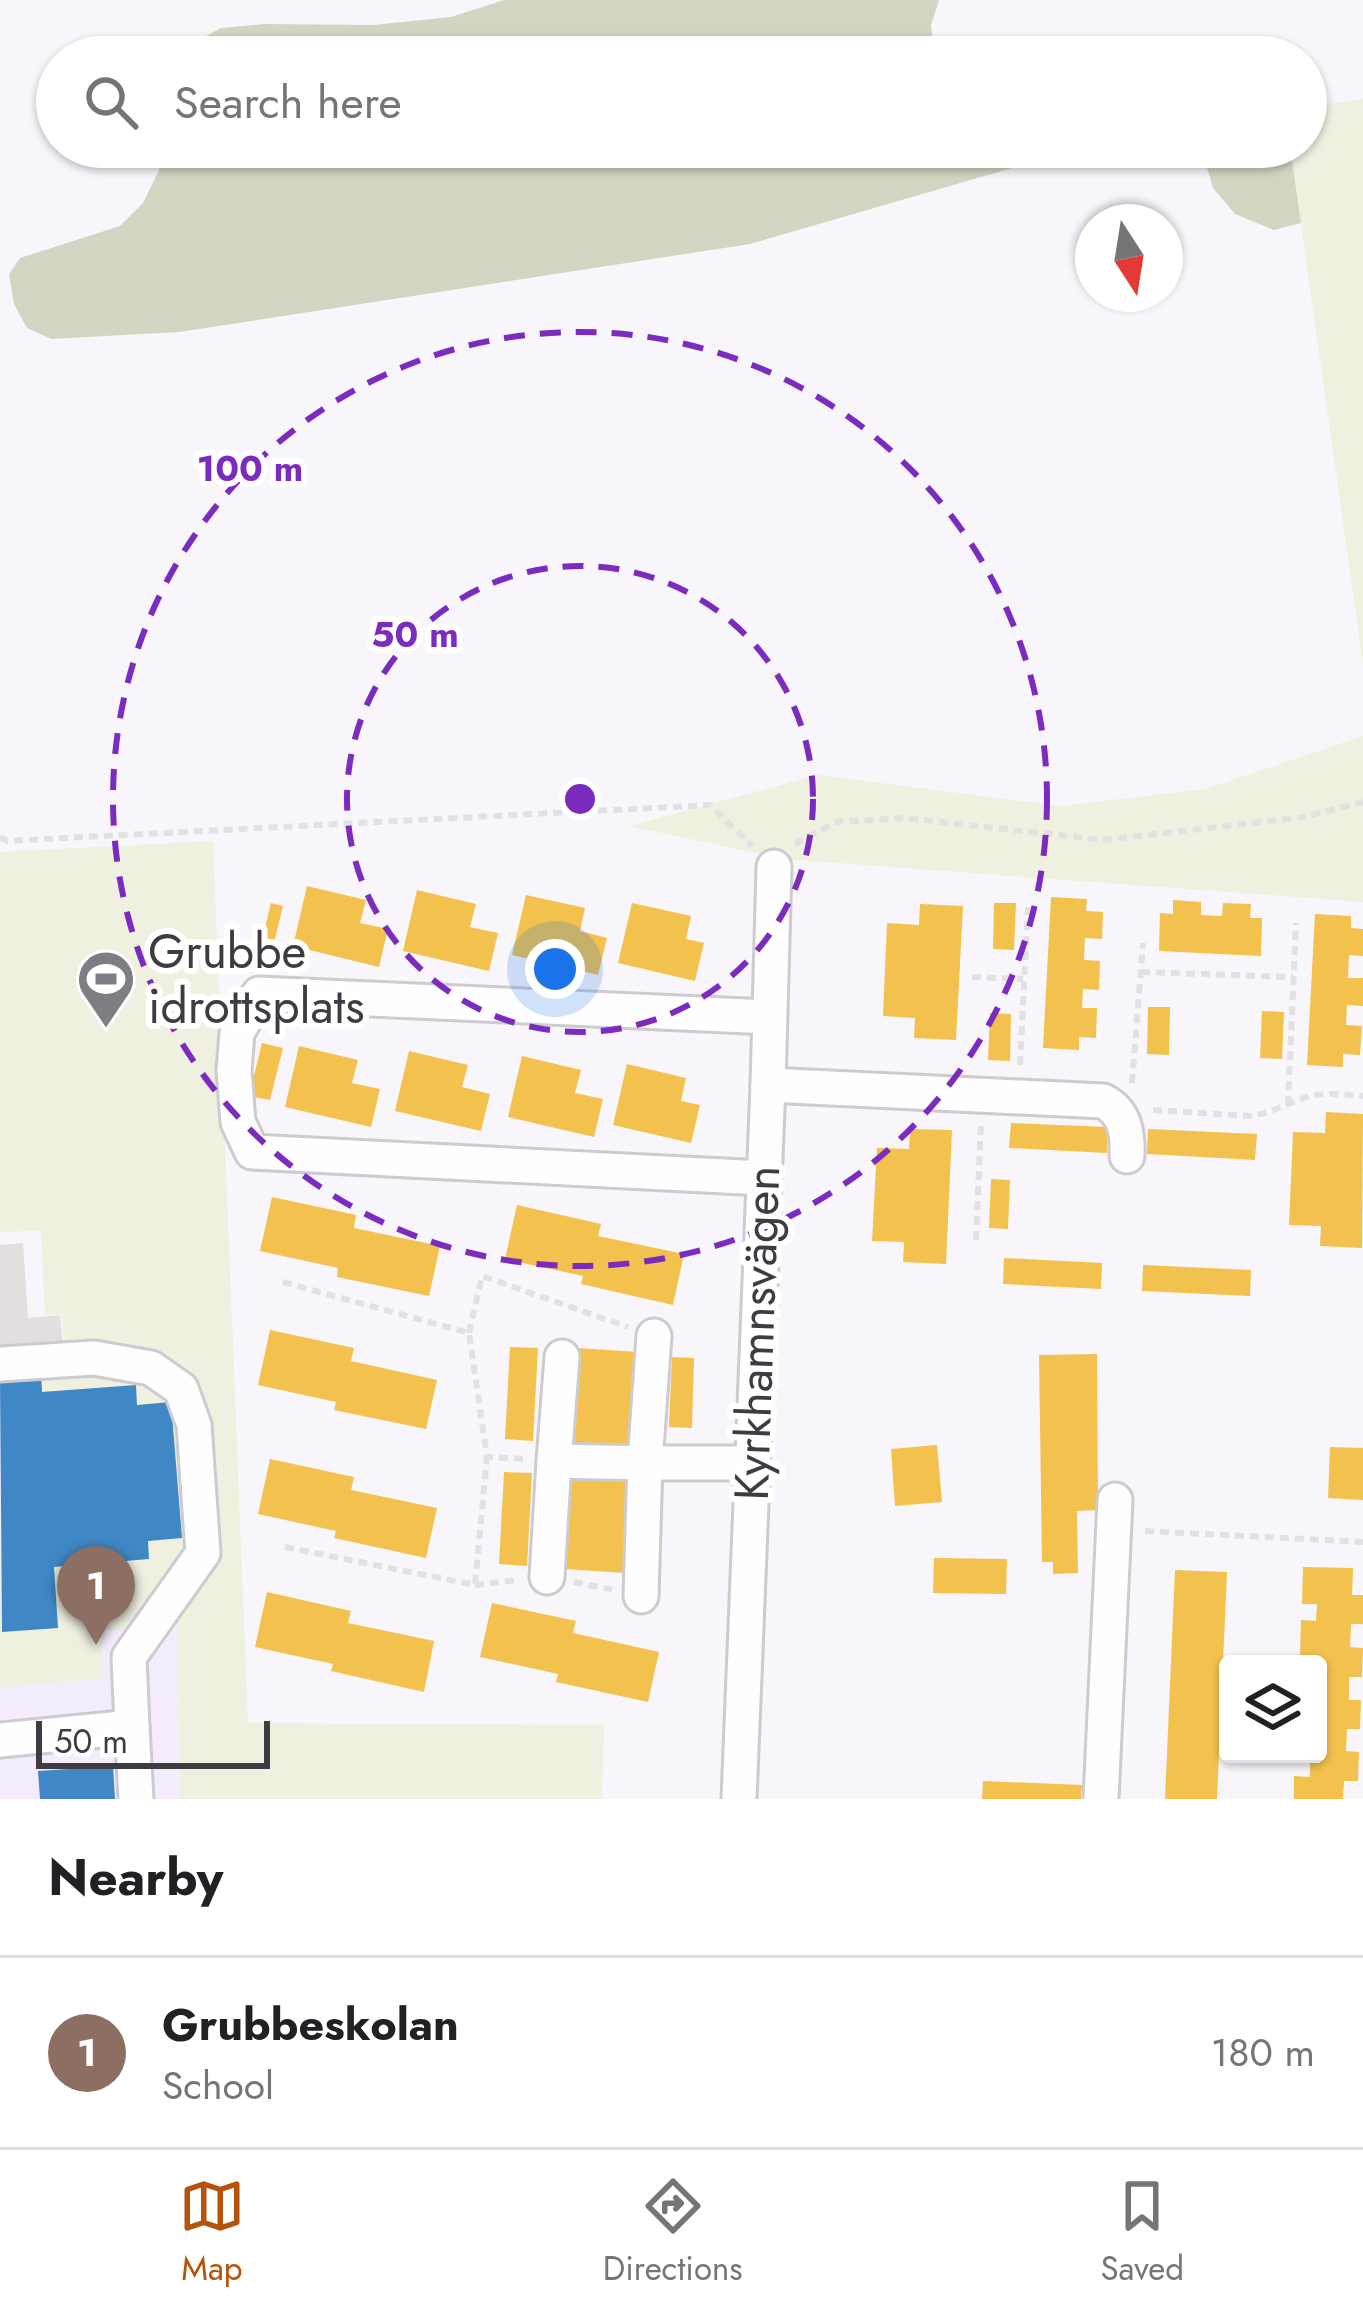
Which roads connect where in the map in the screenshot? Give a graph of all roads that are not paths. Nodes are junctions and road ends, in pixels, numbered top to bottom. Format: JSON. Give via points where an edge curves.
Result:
{"nodes":[{"id":1,"x":782,"y":856,"type":"road end"},
{"id":2,"x":769,"y":1017,"type":"junction"},
{"id":3,"x":768,"y":1085,"type":"junction"},
{"id":4,"x":1127,"y":1156,"type":"dead end"},
{"id":5,"x":763,"y":1178,"type":"junction"},
{"id":6,"x":654,"y":1336,"type":"road end"},
{"id":7,"x":562,"y":1357,"type":"dead end"},
{"id":8,"x":0,"y":1364,"type":"edge"},
{"id":9,"x":554,"y":1461,"type":"junction"},
{"id":10,"x":645,"y":1462,"type":"junction"},
{"id":11,"x":752,"y":1463,"type":"junction"},
{"id":12,"x":1115,"y":1515,"type":"road end"},
{"id":13,"x":547,"y":1576,"type":"dead end"},
{"id":14,"x":641,"y":1596,"type":"dead end"},
{"id":15,"x":132,"y":1727,"type":"junction"},
{"id":16,"x":0,"y":1740,"type":"edge"},
{"id":17,"x":136,"y":1799,"type":"edge"},
{"id":18,"x":739,"y":1799,"type":"edge"},
{"id":19,"x":1101,"y":1799,"type":"edge"}],
"edges":[{"from":1,"to":2,"type":"street","name":"Kyrkhamnsvägen"},
{"from":2,"to":3,"type":"street","name":"Kyrkhamnsvägen"},
{"from":2,"to":5,"type":"street","via":[[259,994],[237,1033],[234,1070],[238,1122],[253,1152]]},
{"from":3,"to":4,"type":"street","via":[[1102,1101],[1115,1107]]},
{"from":3,"to":5,"type":"street","name":"Kyrkhamnsvägen"},
{"from":5,"to":11,"type":"street","name":"Kyrkhamnsvägen"},
{"from":6,"to":10,"type":"street"},
{"from":7,"to":9,"type":"street"},
{"from":8,"to":15,"type":"street","via":[[94,1358],[151,1368],[182,1389],[194,1424],[203,1553],[129,1657]]},
{"from":9,"to":10,"type":"street"},
{"from":9,"to":13,"type":"street"},
{"from":10,"to":11,"type":"street"},
{"from":10,"to":14,"type":"street"},
{"from":11,"to":18,"type":"street","name":"Kyrkhamnsvägen"},
{"from":12,"to":19,"type":"street"},
{"from":15,"to":16,"type":"street"},
{"from":15,"to":17,"type":"street"}]}
